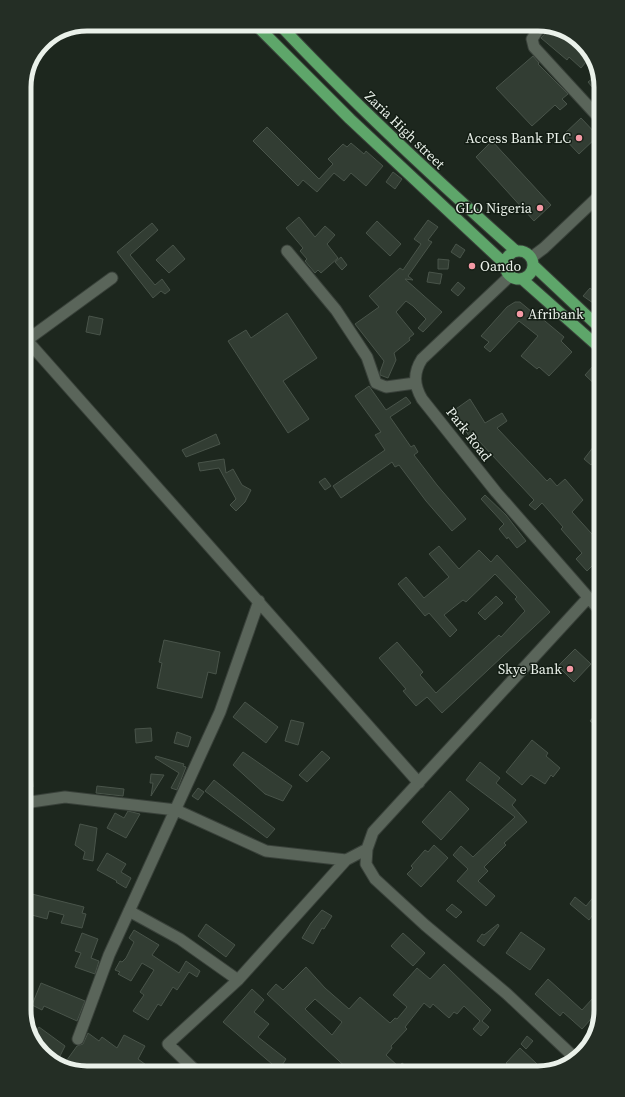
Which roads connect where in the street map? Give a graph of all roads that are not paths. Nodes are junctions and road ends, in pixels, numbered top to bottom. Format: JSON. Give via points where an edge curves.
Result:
{"nodes":[{"id":1,"x":262,"y":31,"type":"edge"},
{"id":2,"x":287,"y":31,"type":"edge"},
{"id":3,"x":537,"y":31,"type":"edge"},
{"id":4,"x":594,"y":112,"type":"edge"},
{"id":5,"x":594,"y":201,"type":"edge"},
{"id":6,"x":288,"y":251,"type":"dead end"},
{"id":7,"x":516,"y":251,"type":"junction"},
{"id":8,"x":533,"y":262,"type":"junction"},
{"id":9,"x":505,"y":264,"type":"junction"},
{"id":10,"x":510,"y":276,"type":"junction"},
{"id":11,"x":112,"y":278,"type":"dead end"},
{"id":12,"x":522,"y":279,"type":"junction"},
{"id":13,"x":594,"y":322,"type":"edge"},
{"id":14,"x":31,"y":335,"type":"edge"},
{"id":15,"x":594,"y":343,"type":"edge"},
{"id":16,"x":31,"y":346,"type":"edge"},
{"id":17,"x":415,"y":383,"type":"junction"},
{"id":18,"x":588,"y":598,"type":"junction"},
{"id":19,"x":259,"y":601,"type":"junction"},
{"id":20,"x":594,"y":604,"type":"edge"},
{"id":21,"x":419,"y":783,"type":"junction"},
{"id":22,"x":31,"y":802,"type":"edge"},
{"id":23,"x":176,"y":810,"type":"junction"},
{"id":24,"x":367,"y":849,"type":"junction"},
{"id":25,"x":346,"y":860,"type":"junction"},
{"id":26,"x":129,"y":911,"type":"junction"},
{"id":27,"x":238,"y":980,"type":"junction"},
{"id":28,"x":78,"y":1040,"type":"dead end"},
{"id":29,"x":572,"y":1055,"type":"edge"},
{"id":30,"x":191,"y":1066,"type":"edge"}],
"edges":[{"from":1,"to":9,"type":"main road","via":[[350,120]]},
{"from":2,"to":7,"type":"main road","name":"Zaria High street","via":[[338,86],[425,170]]},
{"from":3,"to":4,"type":"street","via":[[532,39],[534,47]]},
{"from":5,"to":8,"type":"street","via":[[544,248]]},
{"from":6,"to":17,"type":"street","via":[[336,310],[366,357],[376,383],[386,387]]},
{"from":7,"to":8,"type":"main road","via":[[525,251]]},
{"from":7,"to":9,"type":"main road","via":[[508,256]]},
{"from":8,"to":12,"type":"main road","via":[[530,274]]},
{"from":8,"to":13,"type":"main road"},
{"from":9,"to":10,"type":"main road"},
{"from":10,"to":12,"type":"main road"},
{"from":10,"to":17,"type":"street","via":[[422,359],[417,368]]},
{"from":11,"to":14,"type":"street"},
{"from":12,"to":15,"type":"main road"},
{"from":16,"to":19,"type":"street"},
{"from":17,"to":18,"type":"street","name":"Park Road","via":[[422,399],[496,492]]},
{"from":18,"to":20,"type":"street","name":"Park Road"},
{"from":18,"to":21,"type":"street"},
{"from":19,"to":21,"type":"street"},
{"from":19,"to":23,"type":"street","via":[[220,712]]},
{"from":21,"to":24,"type":"street","via":[[373,832]]},
{"from":22,"to":23,"type":"street","via":[[65,797]]},
{"from":23,"to":25,"type":"street","via":[[266,851]]},
{"from":23,"to":26,"type":"street"},
{"from":24,"to":25,"type":"street"},
{"from":24,"to":29,"type":"street","via":[[366,864],[375,879]]},
{"from":25,"to":27,"type":"street"},
{"from":26,"to":27,"type":"street","via":[[180,939]]},
{"from":26,"to":28,"type":"street","via":[[109,955]]},
{"from":27,"to":30,"type":"street","via":[[168,1044]]}]}
